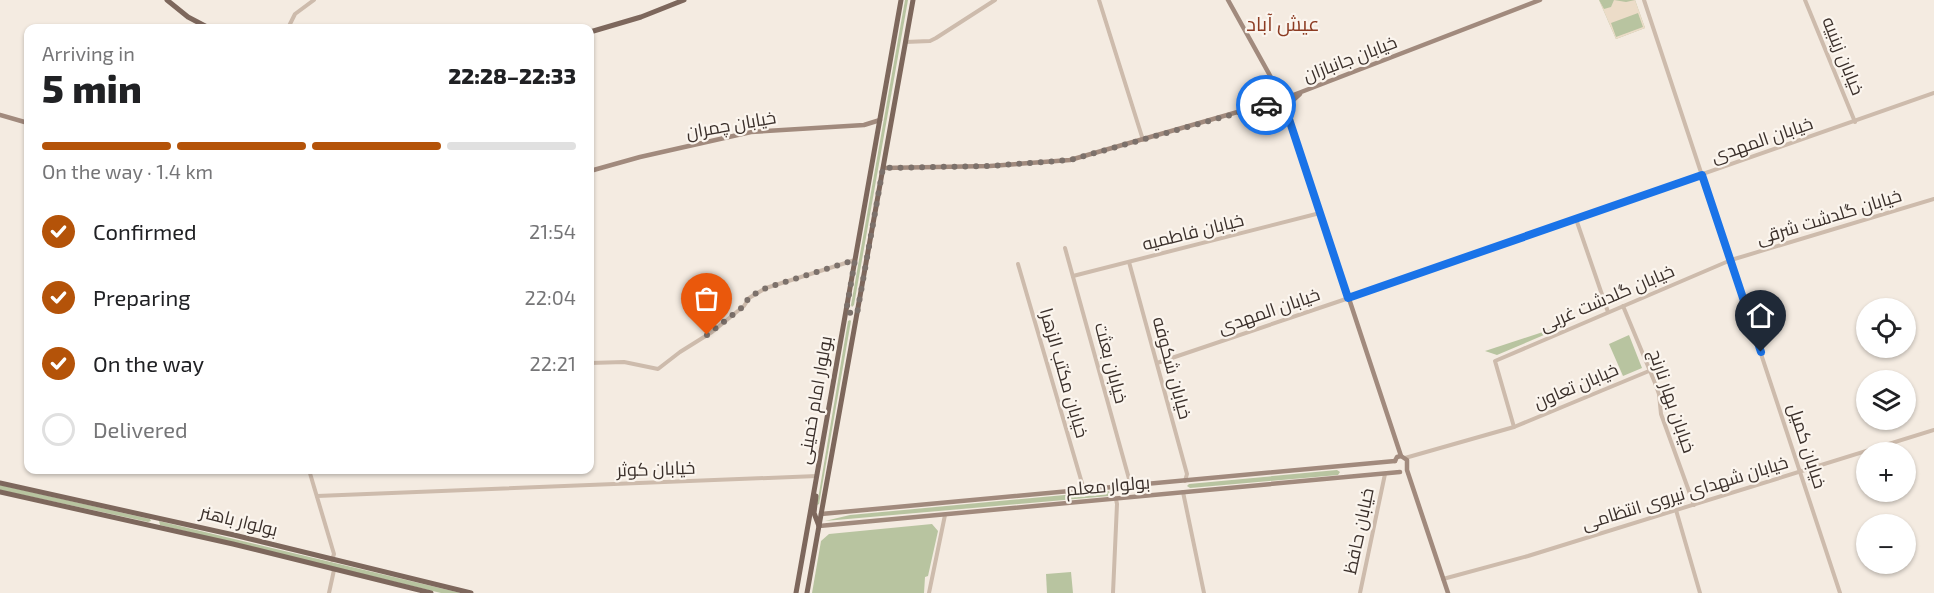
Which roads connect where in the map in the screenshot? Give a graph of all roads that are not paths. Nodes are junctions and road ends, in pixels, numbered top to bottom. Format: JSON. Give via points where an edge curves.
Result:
{"nodes":[{"id":1,"x":167,"y":0,"type":"edge"},
{"id":2,"x":314,"y":0,"type":"edge"},
{"id":3,"x":684,"y":0,"type":"edge"},
{"id":4,"x":901,"y":0,"type":"edge"},
{"id":5,"x":912,"y":0,"type":"edge"},
{"id":6,"x":995,"y":0,"type":"edge"},
{"id":7,"x":1099,"y":0,"type":"edge"},
{"id":8,"x":1228,"y":0,"type":"edge"},
{"id":9,"x":1540,"y":0,"type":"edge"},
{"id":10,"x":1644,"y":0,"type":"edge"},
{"id":11,"x":1805,"y":0,"type":"edge"},
{"id":12,"x":201,"y":24,"type":"edge"},
{"id":13,"x":290,"y":24,"type":"edge"},
{"id":14,"x":594,"y":31,"type":"edge"},
{"id":15,"x":905,"y":42,"type":"junction"},
{"id":16,"x":1303,"y":92,"type":"junction"},
{"id":17,"x":1934,"y":93,"type":"edge"},
{"id":18,"x":1282,"y":99,"type":"junction"},
{"id":19,"x":1263,"y":105,"type":"junction"},
{"id":20,"x":0,"y":115,"type":"edge"},
{"id":21,"x":1288,"y":116,"type":"junction"},
{"id":22,"x":880,"y":120,"type":"junction"},
{"id":23,"x":24,"y":122,"type":"edge"},
{"id":24,"x":1855,"y":122,"type":"junction"},
{"id":25,"x":1143,"y":140,"type":"junction"},
{"id":26,"x":883,"y":168,"type":"junction"},
{"id":27,"x":594,"y":170,"type":"edge"},
{"id":28,"x":1702,"y":175,"type":"junction"},
{"id":29,"x":1934,"y":199,"type":"edge"},
{"id":30,"x":1320,"y":213,"type":"junction"},
{"id":31,"x":1576,"y":219,"type":"junction"},
{"id":32,"x":1065,"y":248,"type":"dead end"},
{"id":33,"x":855,"y":260,"type":"junction"},
{"id":34,"x":1731,"y":260,"type":"junction"},
{"id":35,"x":1129,"y":262,"type":"junction"},
{"id":36,"x":1018,"y":264,"type":"dead end"},
{"id":37,"x":1073,"y":276,"type":"junction"},
{"id":38,"x":1348,"y":298,"type":"junction"},
{"id":39,"x":1623,"y":306,"type":"junction"},
{"id":40,"x":846,"y":312,"type":"junction"},
{"id":41,"x":1608,"y":312,"type":"junction"},
{"id":42,"x":857,"y":314,"type":"junction"},
{"id":43,"x":594,"y":363,"type":"edge"},
{"id":44,"x":1156,"y":363,"type":"junction"},
{"id":45,"x":1649,"y":371,"type":"junction"},
{"id":46,"x":1514,"y":427,"type":"junction"},
{"id":47,"x":1934,"y":430,"type":"edge"},
{"id":48,"x":823,"y":442,"type":"junction"},
{"id":49,"x":1403,"y":457,"type":"junction"},
{"id":50,"x":1395,"y":461,"type":"junction"},
{"id":51,"x":1343,"y":466,"type":"junction"},
{"id":52,"x":1407,"y":470,"type":"junction"},
{"id":53,"x":1801,"y":471,"type":"junction"},
{"id":54,"x":1400,"y":472,"type":"junction"},
{"id":55,"x":310,"y":474,"type":"edge"},
{"id":56,"x":1385,"y":474,"type":"junction"},
{"id":57,"x":817,"y":476,"type":"junction"},
{"id":58,"x":1344,"y":478,"type":"junction"},
{"id":59,"x":1185,"y":481,"type":"junction"},
{"id":60,"x":0,"y":483,"type":"edge"},
{"id":61,"x":1131,"y":486,"type":"junction"},
{"id":62,"x":1115,"y":487,"type":"junction"},
{"id":63,"x":1084,"y":490,"type":"junction"},
{"id":64,"x":0,"y":492,"type":"edge"},
{"id":65,"x":1183,"y":492,"type":"junction"},
{"id":66,"x":317,"y":496,"type":"junction"},
{"id":67,"x":1116,"y":499,"type":"junction"},
{"id":68,"x":1694,"y":505,"type":"junction"},
{"id":69,"x":823,"y":507,"type":"junction"},
{"id":70,"x":1676,"y":510,"type":"junction"},
{"id":71,"x":821,"y":514,"type":"junction"},
{"id":72,"x":945,"y":514,"type":"junction"},
{"id":73,"x":815,"y":516,"type":"junction"},
{"id":74,"x":155,"y":517,"type":"junction"},
{"id":75,"x":153,"y":526,"type":"junction"},
{"id":76,"x":819,"y":526,"type":"junction"},
{"id":77,"x":807,"y":528,"type":"junction"},
{"id":78,"x":332,"y":560,"type":"junction"},
{"id":79,"x":334,"y":570,"type":"junction"},
{"id":80,"x":1443,"y":579,"type":"junction"},
{"id":81,"x":329,"y":593,"type":"edge"},
{"id":82,"x":431,"y":593,"type":"edge"},
{"id":83,"x":471,"y":593,"type":"edge"},
{"id":84,"x":796,"y":593,"type":"edge"},
{"id":85,"x":807,"y":593,"type":"edge"},
{"id":86,"x":929,"y":593,"type":"edge"},
{"id":87,"x":1113,"y":593,"type":"edge"},
{"id":88,"x":1204,"y":593,"type":"edge"},
{"id":89,"x":1360,"y":593,"type":"edge"},
{"id":90,"x":1448,"y":593,"type":"edge"},
{"id":91,"x":1700,"y":593,"type":"edge"},
{"id":92,"x":1840,"y":593,"type":"edge"}],
"edges":[{"from":1,"to":12,"type":"main road"},
{"from":2,"to":13,"type":"street","via":[[295,14]]},
{"from":3,"to":14,"type":"main road"},
{"from":4,"to":22,"type":"main road","name":"بولوار امام خمینی"},
{"from":5,"to":15,"type":"main road","name":"بولوار امام خمینی"},
{"from":6,"to":15,"type":"street","via":[[930,41]]},
{"from":7,"to":25,"type":"street"},
{"from":8,"to":18,"type":"main road"},
{"from":9,"to":16,"type":"main road","name":"خیابان جانبازان"},
{"from":10,"to":28,"type":"street","name":"خیابان کمیل"},
{"from":11,"to":24,"type":"street","name":"خیابان زینبیه"},
{"from":15,"to":26,"type":"main road","name":"بولوار امام خمینی"},
{"from":16,"to":18,"type":"main road","name":"خیابان جانبازان"},
{"from":16,"to":21,"type":"main road","via":[[1290,104]]},
{"from":17,"to":24,"type":"street","name":"خیابان المهدی"},
{"from":18,"to":19,"type":"main road","name":"خیابان جانبازان"},
{"from":18,"to":21,"type":"main road"},
{"from":19,"to":21,"type":"main road"},
{"from":19,"to":25,"type":"main road","name":"خیابان جانبازان"},
{"from":20,"to":23,"type":"main road"},
{"from":21,"to":30,"type":"main road"},
{"from":22,"to":27,"type":"main road","name":"خیابان چمران","via":[[864,125],[751,132]]},
{"from":22,"to":33,"type":"main road","name":"بولوار امام خمینی"},
{"from":24,"to":28,"type":"street","name":"خیابان المهدی"},
{"from":25,"to":26,"type":"main road","name":"خیابان جانبازان","via":[[1070,160]]},
{"from":26,"to":42,"type":"main road","name":"بولوار امام خمینی"},
{"from":28,"to":31,"type":"street","name":"خیابان المهدی"},
{"from":28,"to":34,"type":"street","name":"خیابان کمیل"},
{"from":29,"to":34,"type":"street","name":"خیابان گلدشت شرقی"},
{"from":30,"to":35,"type":"street","name":"خیابان فاطمیه"},
{"from":30,"to":38,"type":"main road"},
{"from":31,"to":38,"type":"street","name":"خیابان المهدی"},
{"from":31,"to":41,"type":"street"},
{"from":32,"to":37,"type":"street","name":"خیابان بعثت"},
{"from":33,"to":40,"type":"main road","name":"بولوار امام خمینی"},
{"from":33,"to":43,"type":"street","via":[[749,297],[712,333],[658,369],[624,362]]},
{"from":34,"to":39,"type":"street","name":"خیابان گلدشت غربی"},
{"from":34,"to":53,"type":"street","name":"خیابان کمیل"},
{"from":35,"to":37,"type":"street","name":"خیابان فاطمیه"},
{"from":35,"to":44,"type":"street","name":"خیابان شکوفه"},
{"from":36,"to":63,"type":"street","name":"خیابان مکتب الزهرا"},
{"from":37,"to":61,"type":"street","name":"خیابان بعثت"},
{"from":38,"to":44,"type":"street","name":"خیابان المهدی"},
{"from":38,"to":49,"type":"main road"},
{"from":39,"to":41,"type":"street","name":"خیابان گلدشت غربی"},
{"from":39,"to":45,"type":"street","name":"خیابان بهار نارنج"},
{"from":40,"to":42,"type":"main road"},
{"from":40,"to":48,"type":"main road","name":"بولوار امام خمینی"},
{"from":41,"to":46,"type":"street","name":"خیابان گلدشت غربی","via":[[1495,361]]},
{"from":42,"to":69,"type":"main road","name":"بولوار امام خمینی"},
{"from":44,"to":59,"type":"street","name":"خیابان شکوفه","via":[[1187,474]]},
{"from":45,"to":46,"type":"street","name":"خیابان تعاون"},
{"from":45,"to":68,"type":"street","name":"خیابان بهار نارنج"},
{"from":46,"to":49,"type":"street","name":"خیابان تعاون"},
{"from":47,"to":53,"type":"street","name":"خیابان شهدای نیروی انتظامی"},
{"from":48,"to":57,"type":"main road","name":"بولوار امام خمینی"},
{"from":48,"to":73,"type":"main road"},
{"from":49,"to":50,"type":"main road"},
{"from":49,"to":52,"type":"main road"},
{"from":50,"to":51,"type":"main road","name":"بولوار معلم"},
{"from":50,"to":54,"type":"main road"},
{"from":51,"to":58,"type":"main road"},
{"from":51,"to":59,"type":"main road","name":"بولوار معلم"},
{"from":52,"to":54,"type":"main road"},
{"from":52,"to":80,"type":"main road"},
{"from":53,"to":68,"type":"street","name":"خیابان شهدای نیروی انتظامی"},
{"from":53,"to":92,"type":"street","name":"خیابان کمیل"},
{"from":54,"to":56,"type":"main road","name":"بولوار معلم"},
{"from":55,"to":66,"type":"street"},
{"from":56,"to":58,"type":"main road","name":"بولوار معلم"},
{"from":56,"to":89,"type":"street","name":"خیابان حافظ"},
{"from":57,"to":66,"type":"street","name":"خیابان کوثر"},
{"from":57,"to":77,"type":"main road","name":"بولوار امام خمینی"},
{"from":58,"to":65,"type":"main road","name":"بولوار معلم"},
{"from":59,"to":61,"type":"main road","name":"بولوار معلم"},
{"from":59,"to":65,"type":"main road"},
{"from":60,"to":74,"type":"main road","name":"بولوار باهنر"},
{"from":61,"to":62,"type":"main road","name":"بولوار معلم"},
{"from":62,"to":63,"type":"main road","name":"بولوار معلم"},
{"from":62,"to":67,"type":"main road"},
{"from":63,"to":71,"type":"main road","name":"بولوار معلم"},
{"from":64,"to":75,"type":"main road","name":"بولوار باهنر"},
{"from":65,"to":67,"type":"main road","name":"بولوار معلم"},
{"from":65,"to":88,"type":"street"},
{"from":66,"to":78,"type":"street","via":[[334,554]]},
{"from":67,"to":72,"type":"main road","name":"بولوار معلم"},
{"from":67,"to":87,"type":"street"},
{"from":68,"to":70,"type":"street","name":"خیابان شهدای نیروی انتظامی"},
{"from":69,"to":71,"type":"main road","name":"بولوار امام خمینی"},
{"from":69,"to":73,"type":"main road"},
{"from":70,"to":80,"type":"street","name":"خیابان شهدای نیروی انتظامی"},
{"from":70,"to":91,"type":"street"},
{"from":71,"to":73,"type":"main road"},
{"from":71,"to":76,"type":"main road","name":"بولوار امام خمینی"},
{"from":72,"to":76,"type":"main road","name":"بولوار معلم"},
{"from":72,"to":86,"type":"street"},
{"from":73,"to":76,"type":"main road"},
{"from":73,"to":77,"type":"main road"},
{"from":74,"to":75,"type":"main road"},
{"from":74,"to":78,"type":"main road","name":"بولوار باهنر"},
{"from":75,"to":79,"type":"main road","name":"بولوار باهنر"},
{"from":76,"to":85,"type":"main road","name":"بولوار امام خمینی"},
{"from":77,"to":84,"type":"main road","name":"بولوار امام خمینی"},
{"from":78,"to":83,"type":"main road","name":"بولوار باهنر"},
{"from":79,"to":81,"type":"street"},
{"from":79,"to":82,"type":"main road","name":"بولوار باهنر"},
{"from":80,"to":90,"type":"main road"}]}
